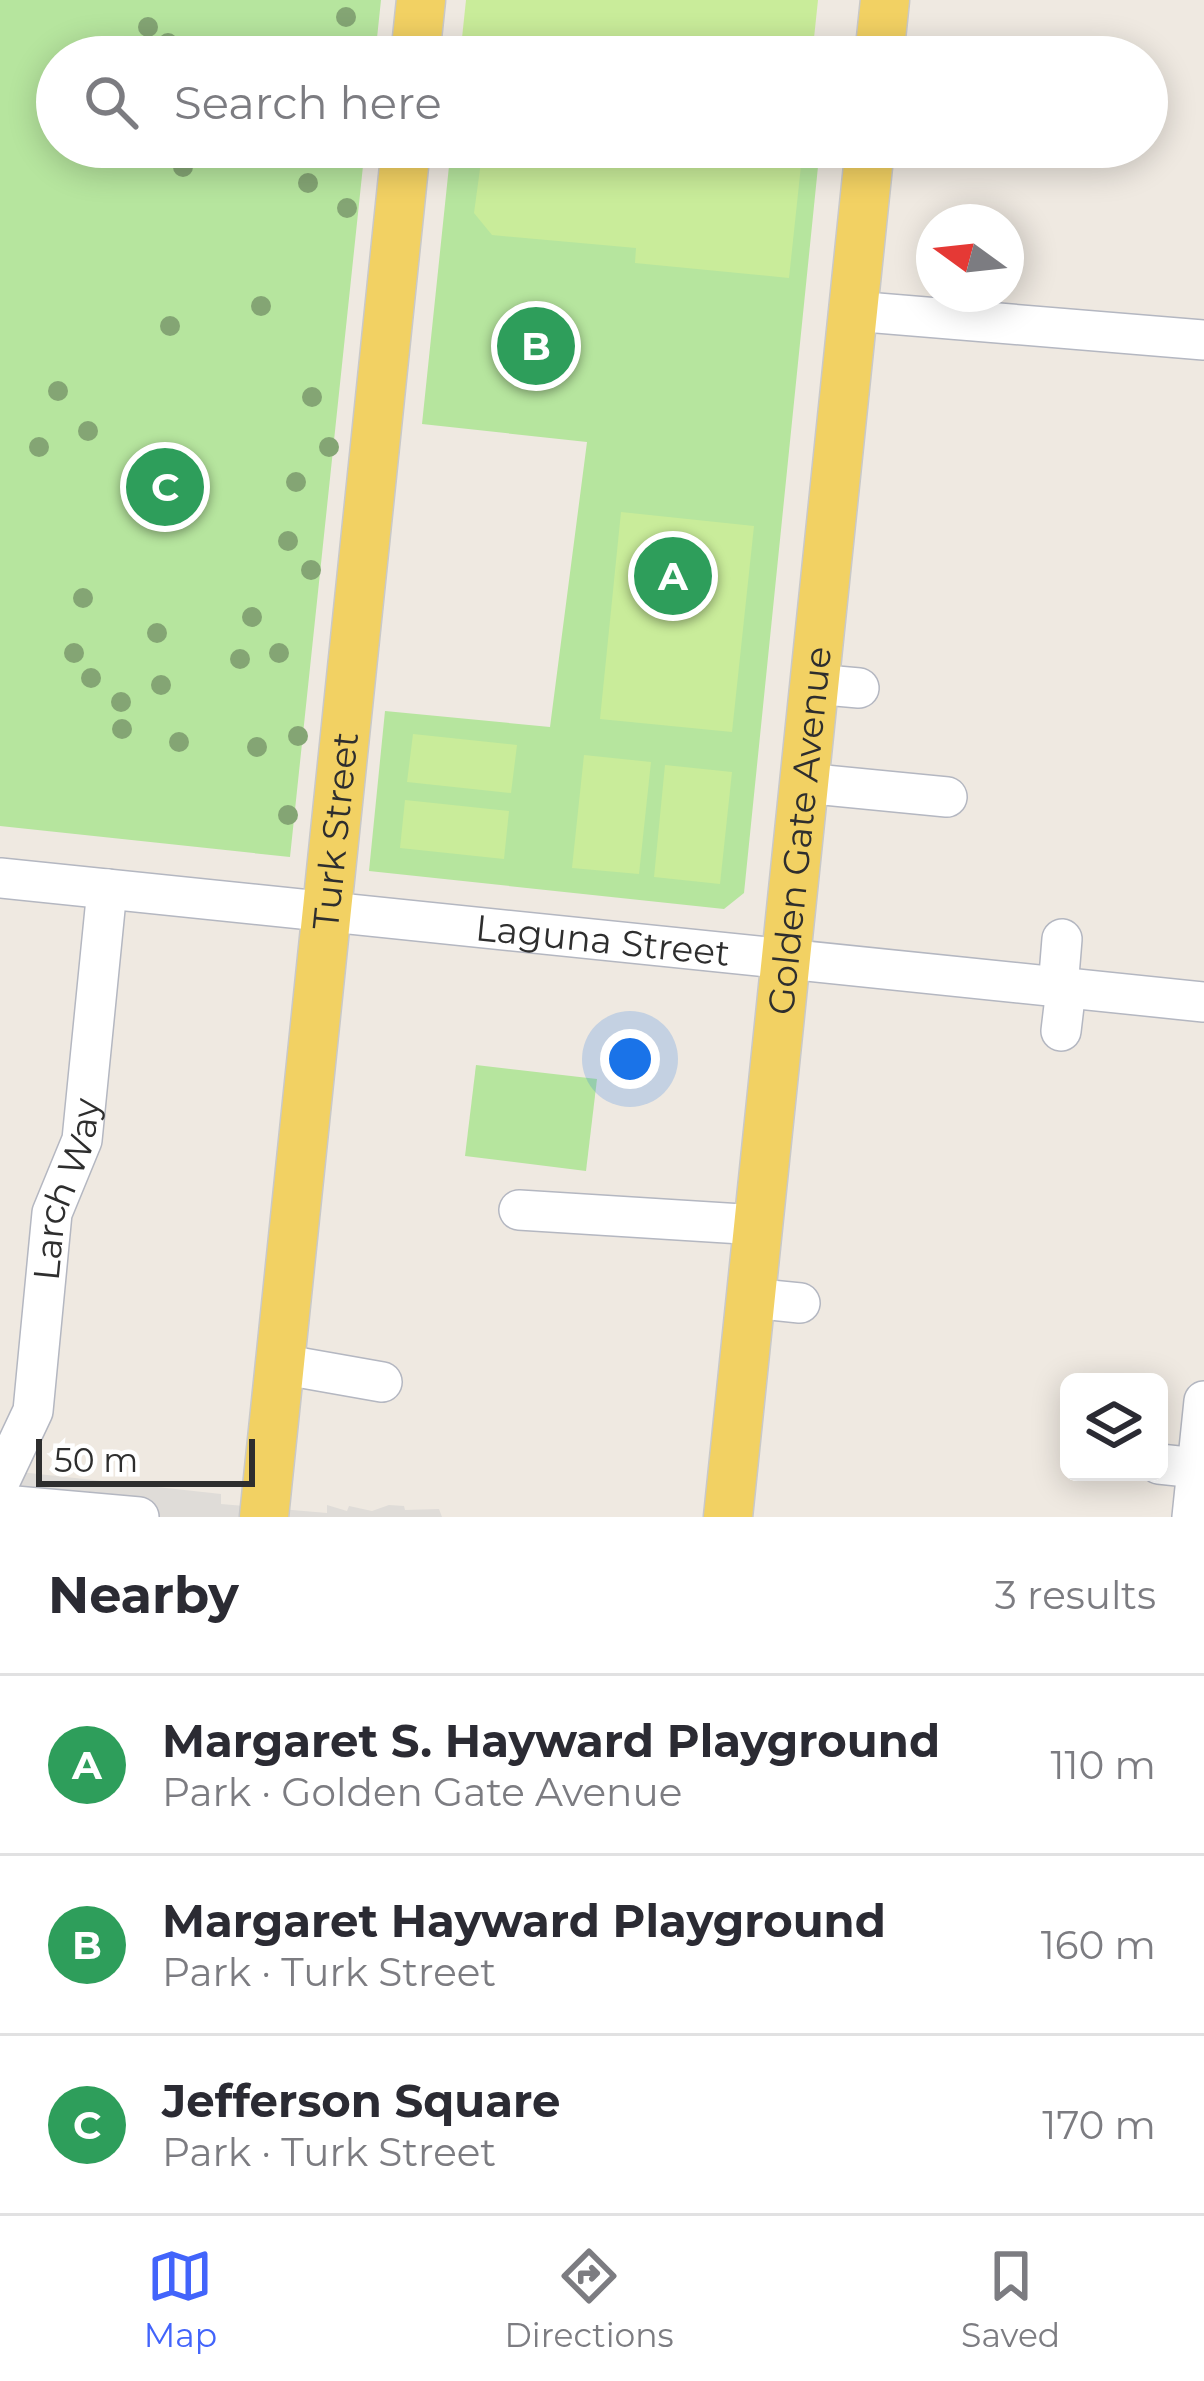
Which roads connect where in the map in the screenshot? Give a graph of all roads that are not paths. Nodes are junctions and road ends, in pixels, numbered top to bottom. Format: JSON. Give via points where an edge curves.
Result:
{"nodes":[{"id":1,"x":421,"y":0,"type":"edge"},
{"id":2,"x":885,"y":0,"type":"edge"},
{"id":3,"x":417,"y":36,"type":"edge"},
{"id":4,"x":881,"y":36,"type":"edge"},
{"id":5,"x":404,"y":168,"type":"edge"},
{"id":6,"x":868,"y":168,"type":"edge"},
{"id":7,"x":853,"y":311,"type":"junction"},
{"id":8,"x":1204,"y":340,"type":"edge"},
{"id":9,"x":804,"y":783,"type":"junction"},
{"id":10,"x":946,"y":797,"type":"dead end"},
{"id":11,"x":0,"y":878,"type":"edge"},
{"id":12,"x":107,"y":890,"type":"junction"},
{"id":13,"x":326,"y":912,"type":"junction"},
{"id":14,"x":1062,"y":939,"type":"dead end"},
{"id":15,"x":786,"y":959,"type":"junction"},
{"id":16,"x":1062,"y":988,"type":"junction"},
{"id":17,"x":1204,"y":1003,"type":"edge"},
{"id":18,"x":1061,"y":1031,"type":"dead end"},
{"id":19,"x":519,"y":1210,"type":"dead end"},
{"id":20,"x":758,"y":1225,"type":"junction"},
{"id":21,"x":751,"y":1298,"type":"junction"},
{"id":22,"x":800,"y":1303,"type":"dead end"},
{"id":23,"x":280,"y":1364,"type":"junction"},
{"id":24,"x":382,"y":1382,"type":"dead end"},
{"id":25,"x":1204,"y":1401,"type":"edge"},
{"id":26,"x":1178,"y":1466,"type":"edge"},
{"id":27,"x":0,"y":1481,"type":"edge"},
{"id":28,"x":14,"y":1517,"type":"edge"},
{"id":29,"x":139,"y":1517,"type":"edge"},
{"id":30,"x":264,"y":1517,"type":"edge"},
{"id":31,"x":728,"y":1517,"type":"edge"},
{"id":32,"x":1192,"y":1517,"type":"edge"}],
"edges":[{"from":1,"to":3,"type":"main road"},
{"from":2,"to":4,"type":"main road"},
{"from":5,"to":13,"type":"main road","name":"Turk Street"},
{"from":6,"to":7,"type":"main road","name":"Golden Gate Avenue"},
{"from":7,"to":8,"type":"street"},
{"from":7,"to":9,"type":"main road","name":"Golden Gate Avenue","via":[[836,686]]},
{"from":9,"to":10,"type":"street"},
{"from":9,"to":15,"type":"main road","name":"Golden Gate Avenue"},
{"from":11,"to":12,"type":"street","name":"Laguna Street"},
{"from":12,"to":13,"type":"street","name":"Laguna Street"},
{"from":12,"to":27,"type":"street","name":"Larch Way","via":[[82,1140],[52,1213],[33,1411]]},
{"from":13,"to":15,"type":"street","name":"Laguna Street"},
{"from":13,"to":23,"type":"main road","name":"Turk Street"},
{"from":14,"to":16,"type":"street"},
{"from":15,"to":16,"type":"street","name":"Laguna Street"},
{"from":15,"to":20,"type":"main road","name":"Golden Gate Avenue"},
{"from":16,"to":17,"type":"street","name":"Laguna Street"},
{"from":16,"to":18,"type":"street"},
{"from":19,"to":20,"type":"street"},
{"from":20,"to":21,"type":"main road","name":"Golden Gate Avenue"},
{"from":21,"to":22,"type":"street"},
{"from":21,"to":31,"type":"main road","name":"Golden Gate Avenue"},
{"from":23,"to":24,"type":"street"},
{"from":23,"to":30,"type":"main road","name":"Turk Street"},
{"from":25,"to":26,"type":"street"},
{"from":26,"to":32,"type":"street"},
{"from":28,"to":29,"type":"street","via":[[15,1506]]}]}
